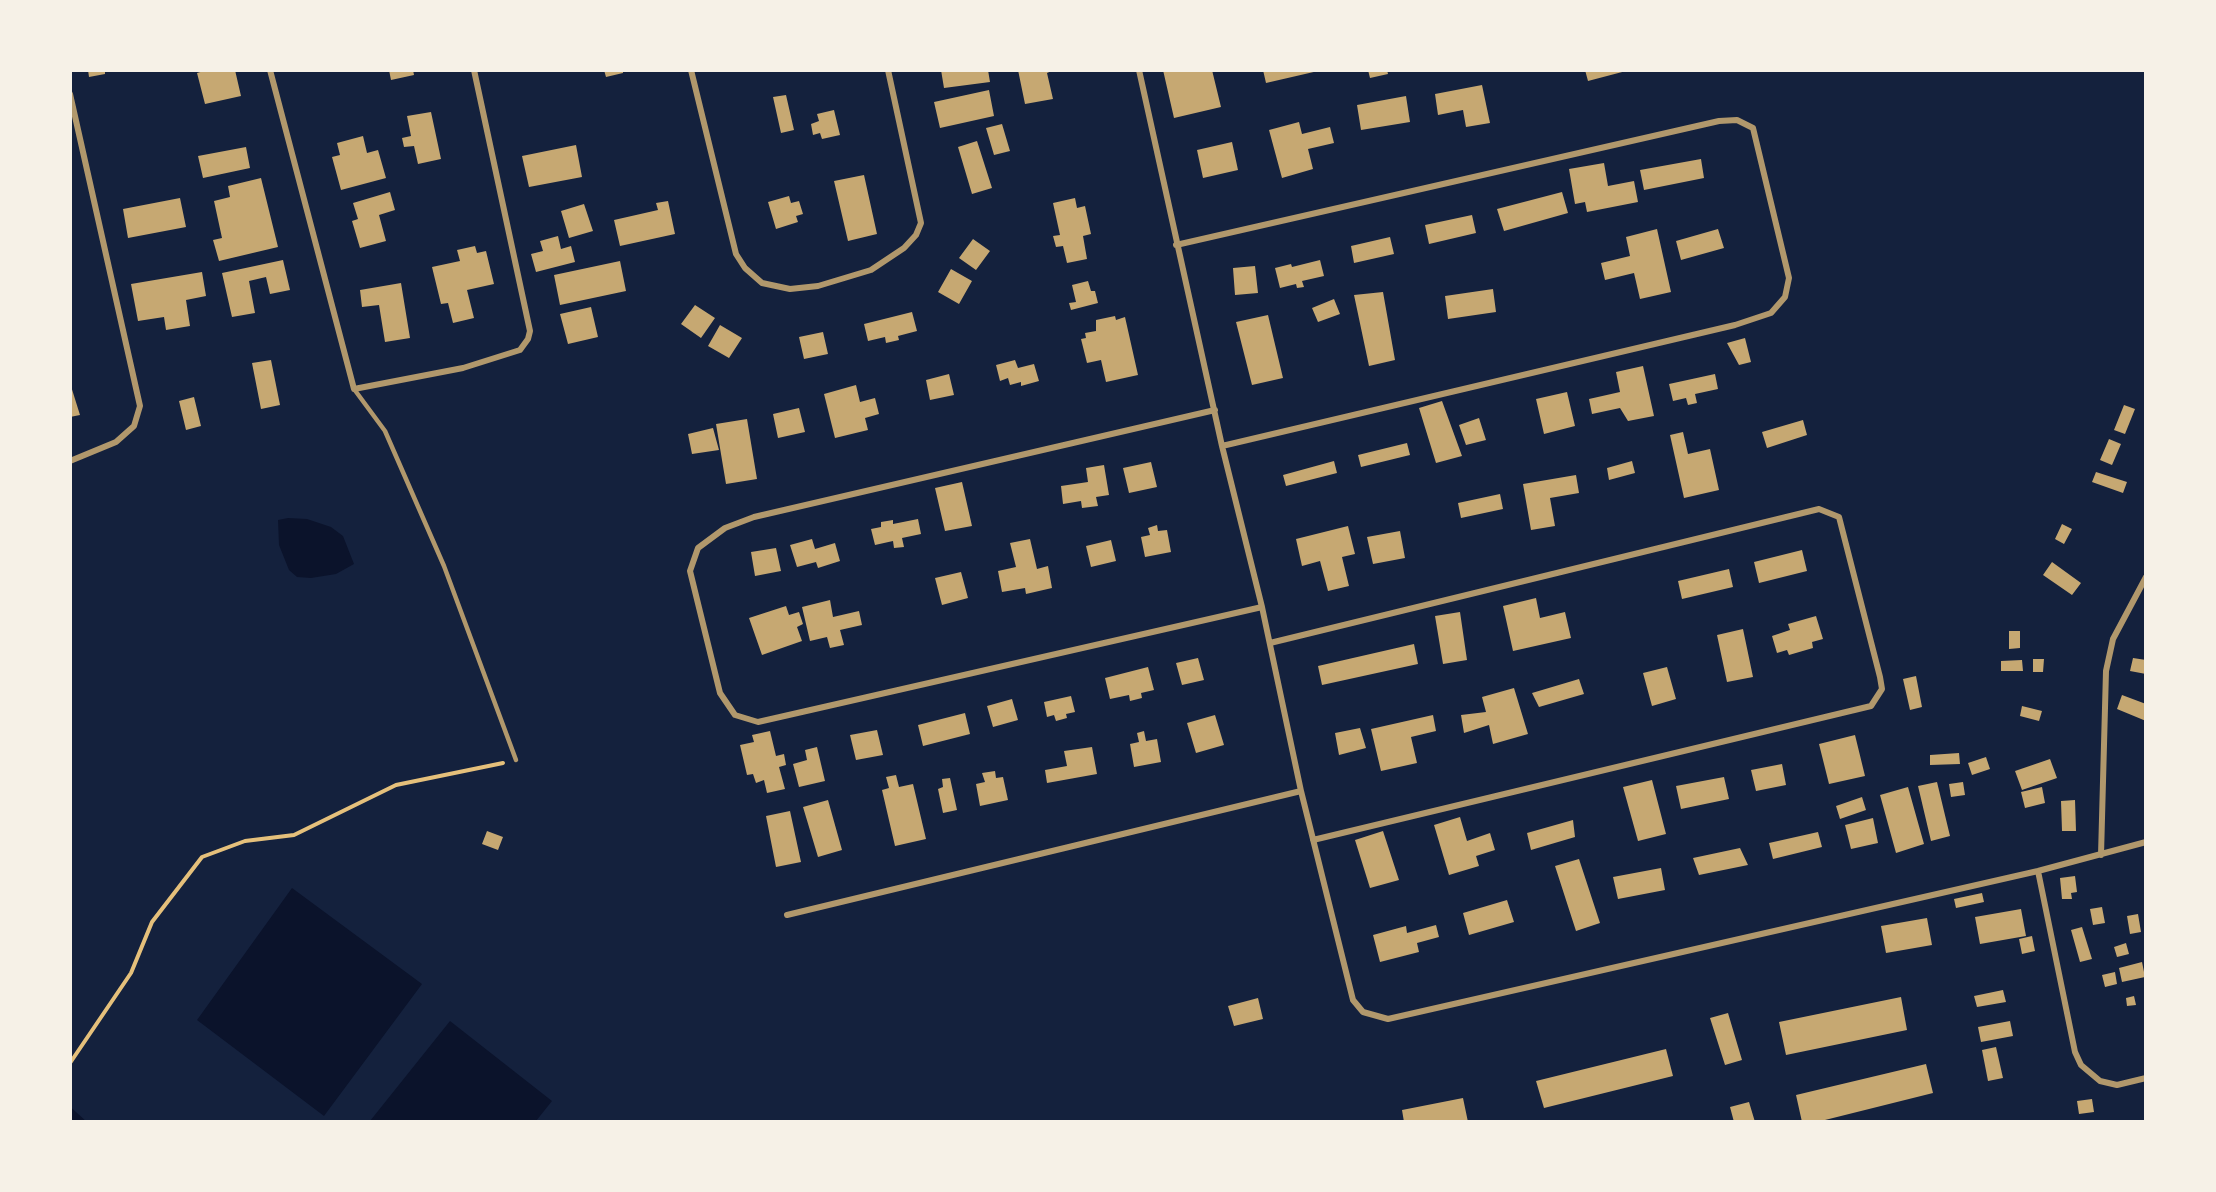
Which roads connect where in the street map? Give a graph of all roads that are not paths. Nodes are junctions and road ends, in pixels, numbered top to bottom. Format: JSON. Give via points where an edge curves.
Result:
{"nodes":[{"id":1,"x":270,"y":70,"type":"edge"},
{"id":2,"x":474,"y":70,"type":"edge"},
{"id":3,"x":691,"y":70,"type":"edge"},
{"id":4,"x":888,"y":70,"type":"edge"},
{"id":5,"x":1139,"y":70,"type":"edge"},
{"id":6,"x":70,"y":94,"type":"edge"},
{"id":7,"x":1176,"y":245,"type":"junction"},
{"id":8,"x":354,"y":389,"type":"junction"},
{"id":9,"x":1215,"y":410,"type":"junction"},
{"id":10,"x":1222,"y":446,"type":"junction"},
{"id":11,"x":70,"y":461,"type":"edge"},
{"id":12,"x":2145,"y":578,"type":"edge"},
{"id":13,"x":1263,"y":607,"type":"junction"},
{"id":14,"x":1270,"y":643,"type":"junction"},
{"id":15,"x":516,"y":760,"type":"road end"},
{"id":16,"x":1301,"y":791,"type":"junction"},
{"id":17,"x":1313,"y":840,"type":"junction"},
{"id":18,"x":2145,"y":842,"type":"edge"},
{"id":19,"x":2101,"y":855,"type":"junction"},
{"id":20,"x":2038,"y":871,"type":"junction"},
{"id":21,"x":787,"y":915,"type":"dead end"},
{"id":22,"x":2145,"y":1078,"type":"edge"}],
"edges":[{"from":1,"to":8,"type":"street"},
{"from":2,"to":8,"type":"street","via":[[530,331],[528,339],[520,350],[464,368]]},
{"from":3,"to":4,"type":"street","via":[[736,254],[762,283],[790,289],[818,286],[871,270],[916,235],[921,223]]},
{"from":5,"to":7,"type":"street"},
{"from":6,"to":11,"type":"street","via":[[140,406],[134,426],[116,442]]},
{"from":7,"to":9,"type":"street"},
{"from":7,"to":10,"type":"street","via":[[1737,120],[1753,128],[1789,279],[1785,297],[1771,313],[1735,325]]},
{"from":8,"to":15,"type":"lane","via":[[385,430],[444,566]]},
{"from":9,"to":10,"type":"street"},
{"from":9,"to":13,"type":"street","via":[[754,517],[725,528],[698,548],[690,571],[720,693],[735,715],[758,722]]},
{"from":10,"to":13,"type":"street"},
{"from":12,"to":19,"type":"street","via":[[2113,639],[2106,671]]},
{"from":13,"to":14,"type":"street"},
{"from":14,"to":16,"type":"street"},
{"from":14,"to":17,"type":"street","via":[[1819,508],[1839,517],[1880,677],[1882,689],[1871,706]]},
{"from":16,"to":17,"type":"street"},
{"from":16,"to":21,"type":"street"},
{"from":17,"to":20,"type":"street","via":[[1353,1000],[1363,1012],[1388,1019]]},
{"from":18,"to":19,"type":"street"},
{"from":19,"to":20,"type":"street"},
{"from":20,"to":22,"type":"street","via":[[2075,1052],[2081,1065],[2100,1081],[2117,1085]]}]}
